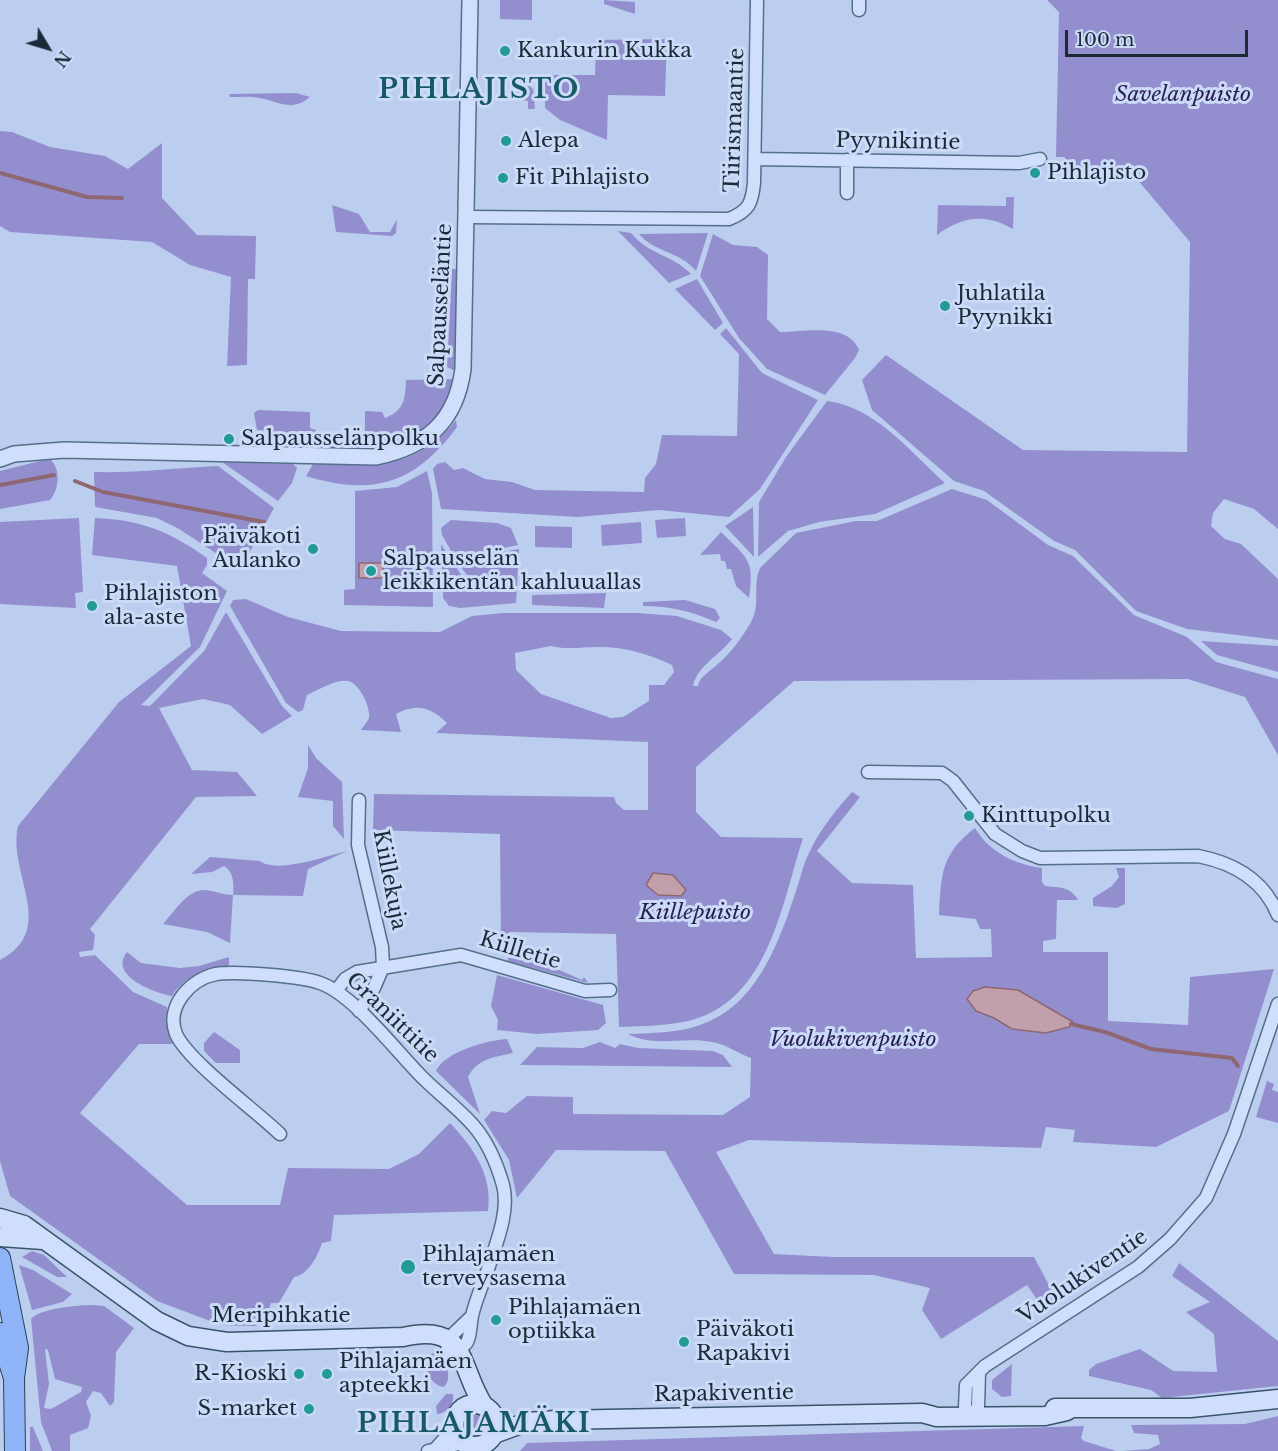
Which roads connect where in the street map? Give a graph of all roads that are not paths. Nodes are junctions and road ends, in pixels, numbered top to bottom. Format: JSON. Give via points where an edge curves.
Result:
{"nodes":[{"id":1,"x":470,"y":0,"type":"edge"},
{"id":2,"x":757,"y":0,"type":"edge"},
{"id":3,"x":756,"y":159,"type":"junction"},
{"id":4,"x":1040,"y":159,"type":"dead end"},
{"id":5,"x":847,"y":160,"type":"junction"},
{"id":6,"x":847,"y":193,"type":"dead end"},
{"id":7,"x":467,"y":216,"type":"junction"},
{"id":8,"x":7,"y":457,"type":"edge"},
{"id":9,"x":868,"y":772,"type":"dead end"},
{"id":10,"x":359,"y":800,"type":"dead end"},
{"id":11,"x":1278,"y":915,"type":"edge"},
{"id":12,"x":383,"y":967,"type":"junction"},
{"id":13,"x":610,"y":990,"type":"dead end"},
{"id":14,"x":336,"y":991,"type":"junction"},
{"id":15,"x":1278,"y":1004,"type":"edge"},
{"id":16,"x":359,"y":1011,"type":"junction"},
{"id":17,"x":280,"y":1134,"type":"dead end"},
{"id":18,"x":0,"y":1218,"type":"edge"},
{"id":19,"x":0,"y":1237,"type":"edge"},
{"id":20,"x":45,"y":1241,"type":"junction"},
{"id":21,"x":0,"y":1258,"type":"edge"},
{"id":22,"x":0,"y":1334,"type":"edge"},
{"id":23,"x":451,"y":1347,"type":"junction"},
{"id":24,"x":14,"y":1378,"type":"junction"},
{"id":25,"x":1278,"y":1399,"type":"edge"},
{"id":26,"x":464,"y":1407,"type":"junction"},
{"id":27,"x":488,"y":1409,"type":"junction"},
{"id":28,"x":972,"y":1411,"type":"junction"},
{"id":29,"x":527,"y":1422,"type":"junction"},
{"id":30,"x":494,"y":1434,"type":"junction"},
{"id":31,"x":467,"y":1442,"type":"edge"},
{"id":32,"x":432,"y":1449,"type":"edge"},
{"id":33,"x":15,"y":1451,"type":"edge"}],
"edges":[{"from":1,"to":7,"type":"street","name":"Salpausseläntie"},
{"from":2,"to":3,"type":"street","name":"Tiirismaantie"},
{"from":3,"to":5,"type":"street","name":"Pyynikintie"},
{"from":3,"to":7,"type":"street","name":"Tiirismaantie","via":[[752,203],[743,214],[729,219]]},
{"from":4,"to":5,"type":"street","name":"Pyynikintie","via":[[1019,163]]},
{"from":5,"to":6,"type":"street"},
{"from":7,"to":8,"type":"street","name":"Salpausseläntie","via":[[460,393],[438,428],[412,447],[376,457],[64,450]]},
{"from":9,"to":11,"type":"street","via":[[942,773],[953,781],[995,834],[1040,858],[1198,855],[1214,859],[1243,871],[1262,887]]},
{"from":10,"to":12,"type":"street","name":"Kiillekuja","via":[[358,845],[382,947]]},
{"from":12,"to":13,"type":"street","name":"Kiilletie","via":[[461,955],[585,991]]},
{"from":12,"to":14,"type":"street","name":"Kiilletie","via":[[357,972]]},
{"from":12,"to":16,"type":"street"},
{"from":14,"to":16,"type":"street","name":"Graniittitie"},
{"from":14,"to":17,"type":"street","name":"Graniittitie","via":[[298,978],[217,974],[197,981],[176,1004],[175,1031],[183,1046]]},
{"from":15,"to":28,"type":"street","name":"Vuolukiventie","via":[[1234,1134],[1206,1198],[1170,1239],[1138,1267],[979,1372]]},
{"from":16,"to":23,"type":"street","name":"Graniittitie","via":[[472,1125],[489,1147],[503,1186],[501,1224],[472,1316],[470,1338]]},
{"from":18,"to":20,"type":"main road","name":"Meripihkatie","via":[[18,1222]]},
{"from":19,"to":20,"type":"main road"},
{"from":20,"to":23,"type":"main road","name":"Meripihkatie","via":[[157,1321],[188,1336],[227,1342],[428,1334]]},
{"from":21,"to":24,"type":"main road","via":[[18,1348]]},
{"from":22,"to":24,"type":"main road"},
{"from":23,"to":26,"type":"main road"},
{"from":23,"to":27,"type":"main road"},
{"from":24,"to":33,"type":"main road"},
{"from":25,"to":28,"type":"main road","name":"Rapakiventie","via":[[1190,1408],[1067,1411],[1045,1416]]},
{"from":26,"to":27,"type":"main road"},
{"from":26,"to":31,"type":"main road","via":[[454,1419]]},
{"from":27,"to":29,"type":"main road","name":"Rapakiventie"},
{"from":27,"to":30,"type":"main road","via":[[495,1421]]},
{"from":28,"to":29,"type":"main road","name":"Rapakiventie","via":[[937,1418],[922,1413]]},
{"from":29,"to":30,"type":"main road","name":"Rapakiventie"},
{"from":30,"to":31,"type":"main road","via":[[487,1443]]},
{"from":31,"to":32,"type":"street"}]}
